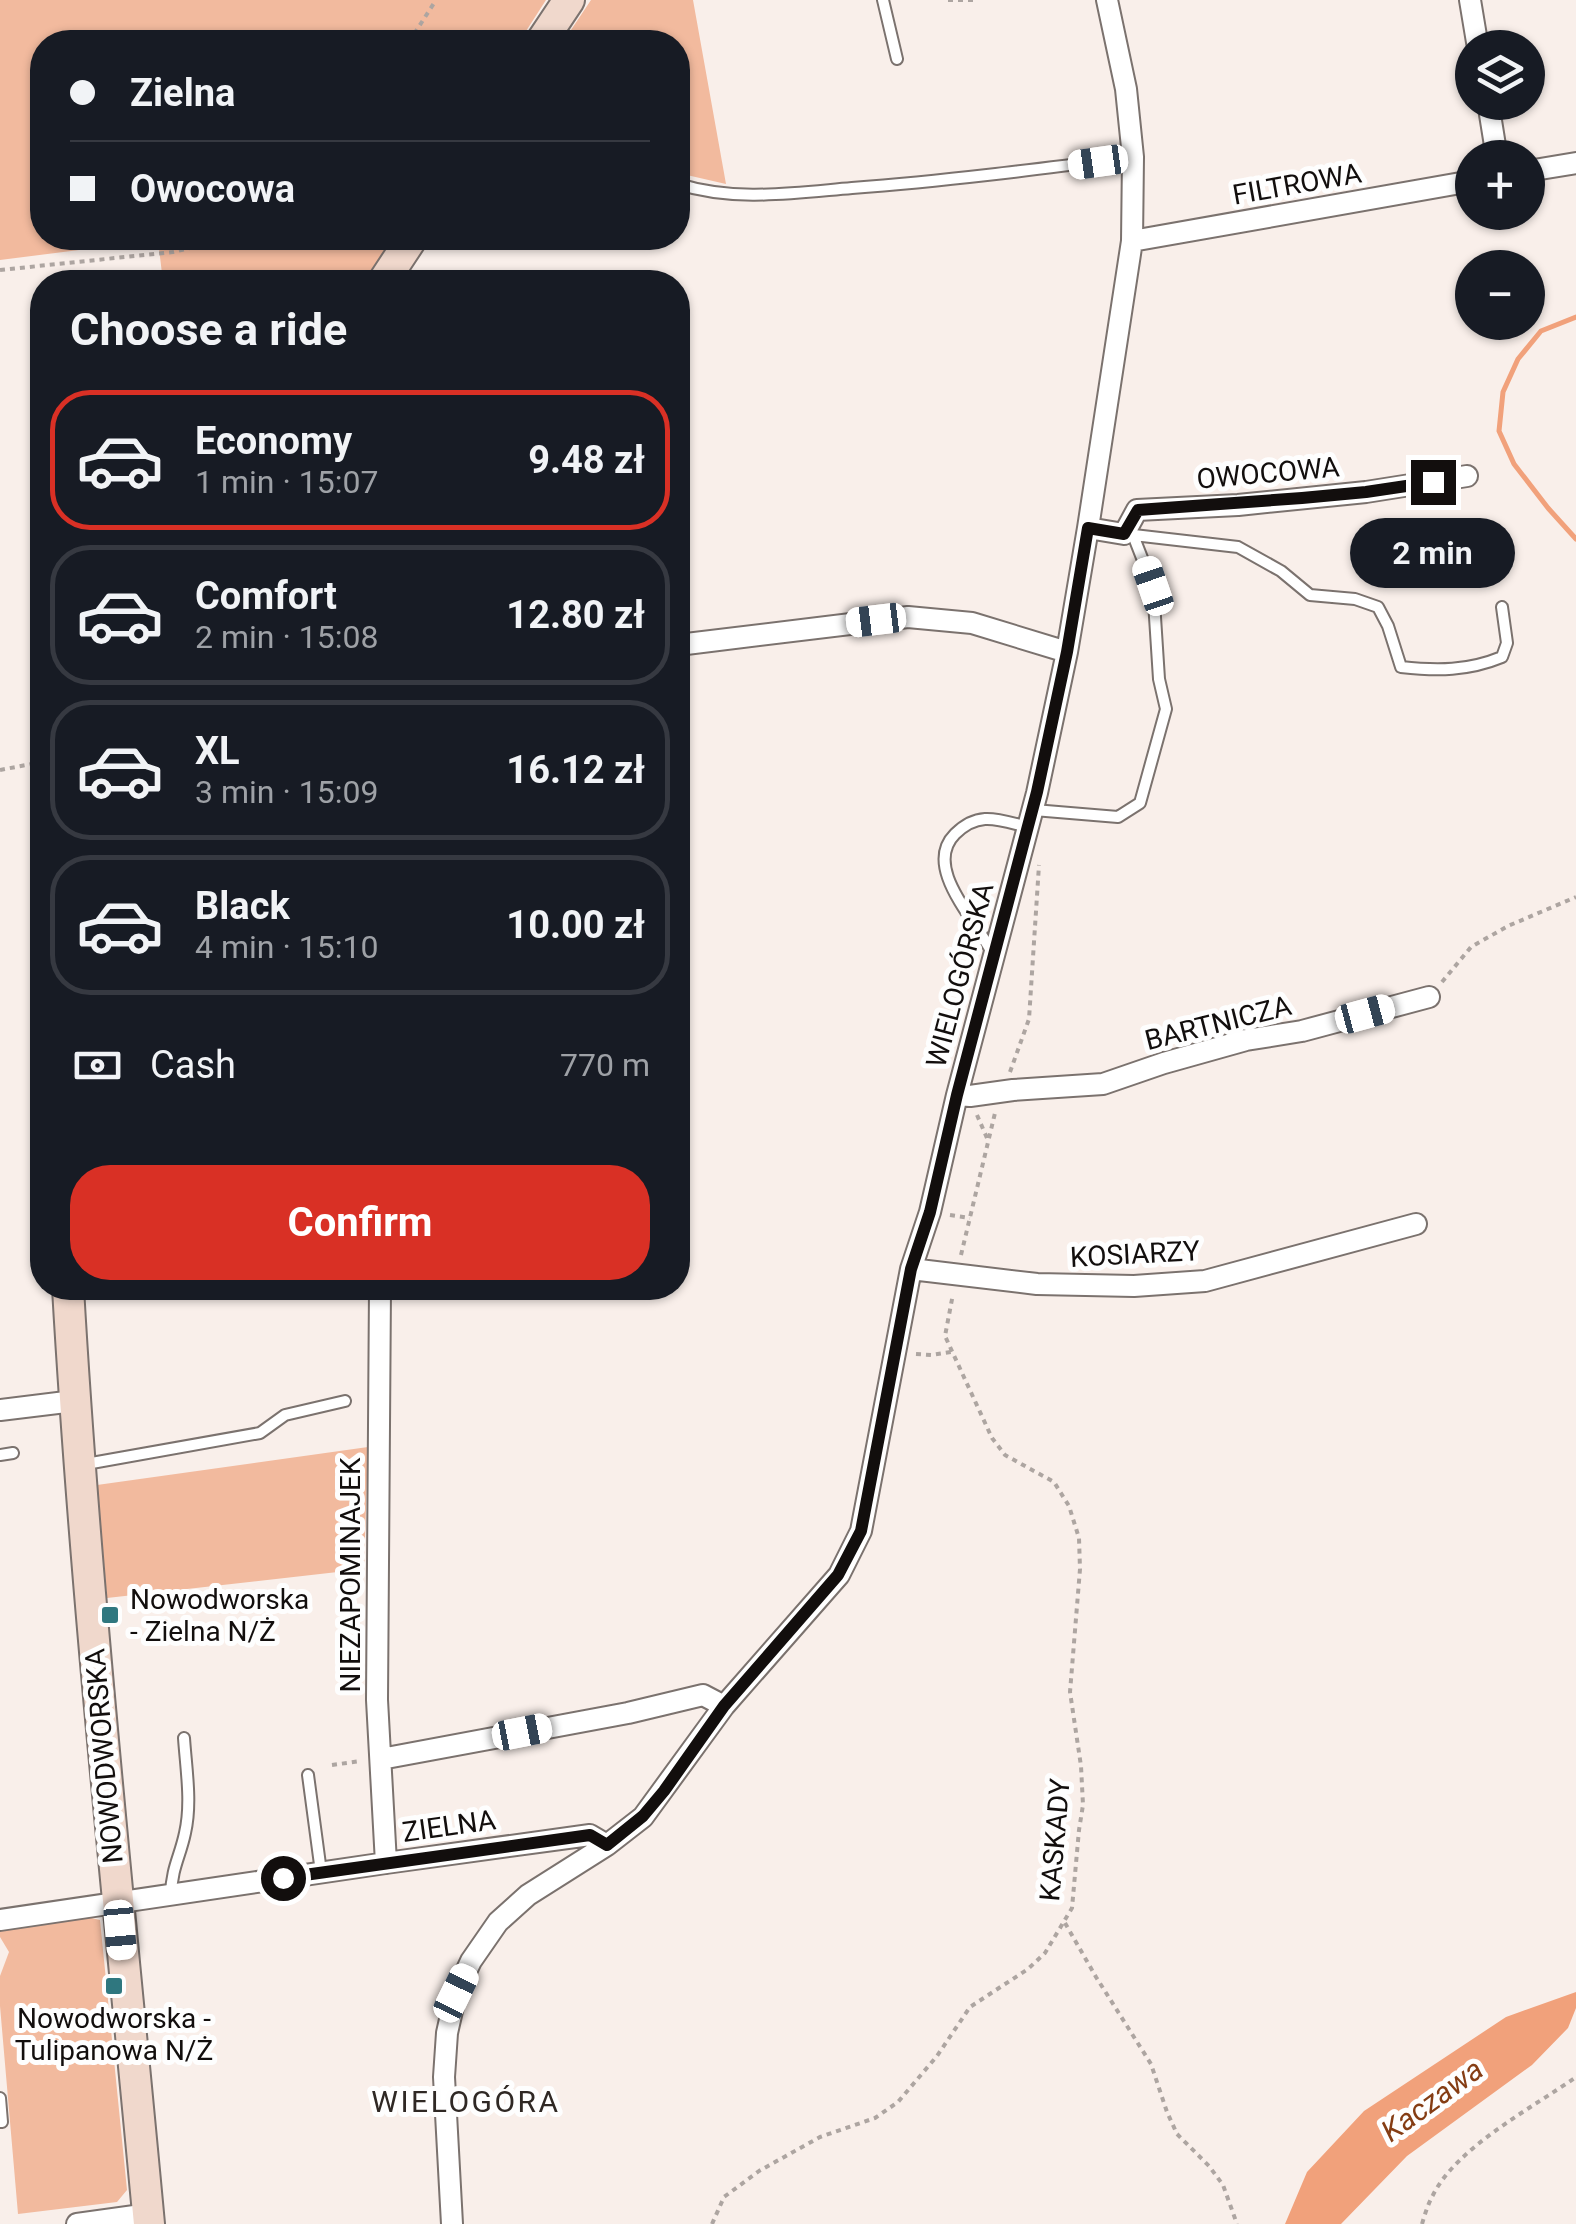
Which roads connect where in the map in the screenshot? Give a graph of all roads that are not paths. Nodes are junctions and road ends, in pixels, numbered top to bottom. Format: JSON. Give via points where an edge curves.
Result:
{"nodes":[{"id":1,"x":568,"y":0,"type":"edge"},
{"id":2,"x":883,"y":0,"type":"edge"},
{"id":3,"x":1107,"y":0,"type":"edge"},
{"id":4,"x":1470,"y":0,"type":"edge"},
{"id":5,"x":548,"y":30,"type":"edge"},
{"id":6,"x":1475,"y":30,"type":"edge"},
{"id":7,"x":897,"y":59,"type":"dead end"},
{"id":8,"x":1133,"y":157,"type":"junction"},
{"id":9,"x":1576,"y":163,"type":"edge"},
{"id":10,"x":1545,"y":168,"type":"edge"},
{"id":11,"x":1455,"y":184,"type":"edge"},
{"id":12,"x":690,"y":188,"type":"edge"},
{"id":13,"x":1132,"y":241,"type":"junction"},
{"id":14,"x":1467,"y":476,"type":"dead end"},
{"id":15,"x":1088,"y":528,"type":"junction"},
{"id":16,"x":1129,"y":535,"type":"junction"},
{"id":17,"x":1502,"y":607,"type":"dead end"},
{"id":18,"x":690,"y":643,"type":"edge"},
{"id":19,"x":1067,"y":652,"type":"junction"},
{"id":20,"x":1030,"y":818,"type":"junction"},
{"id":21,"x":994,"y":957,"type":"junction"},
{"id":22,"x":1429,"y":997,"type":"road end"},
{"id":23,"x":964,"y":1096,"type":"junction"},
{"id":24,"x":1416,"y":1224,"type":"dead end"},
{"id":25,"x":911,"y":1269,"type":"junction"},
{"id":26,"x":69,"y":1300,"type":"edge"},
{"id":27,"x":380,"y":1300,"type":"edge"},
{"id":28,"x":74,"y":1401,"type":"junction"},
{"id":29,"x":345,"y":1401,"type":"dead end"},
{"id":30,"x":0,"y":1410,"type":"edge"},
{"id":31,"x":13,"y":1453,"type":"dead end"},
{"id":32,"x":0,"y":1455,"type":"edge"},
{"id":33,"x":80,"y":1465,"type":"junction"},
{"id":34,"x":724,"y":1706,"type":"junction"},
{"id":35,"x":184,"y":1738,"type":"dead end"},
{"id":36,"x":381,"y":1759,"type":"junction"},
{"id":37,"x":308,"y":1775,"type":"dead end"},
{"id":38,"x":607,"y":1845,"type":"junction"},
{"id":39,"x":386,"y":1862,"type":"junction"},
{"id":40,"x":320,"y":1872,"type":"junction"},
{"id":41,"x":171,"y":1894,"type":"junction"},
{"id":42,"x":118,"y":1902,"type":"junction"},
{"id":43,"x":0,"y":1920,"type":"edge"},
{"id":44,"x":0,"y":2098,"type":"edge"},
{"id":45,"x":0,"y":2122,"type":"edge"},
{"id":46,"x":149,"y":2219,"type":"edge"},
{"id":47,"x":77,"y":2224,"type":"edge"},
{"id":48,"x":452,"y":2224,"type":"edge"}],
"edges":[{"from":1,"to":5,"type":"street"},
{"from":2,"to":7,"type":"lane"},
{"from":3,"to":8,"type":"street","name":"WIELOGÓRSKA"},
{"from":4,"to":6,"type":"street"},
{"from":8,"to":12,"type":"lane","via":[[957,180],[749,196]]},
{"from":8,"to":13,"type":"street","name":"WIELOGÓRSKA"},
{"from":9,"to":10,"type":"street"},
{"from":11,"to":13,"type":"street","name":"FILTROWA"},
{"from":13,"to":15,"type":"street","name":"WIELOGÓRSKA"},
{"from":14,"to":16,"type":"street","name":"OWOCOWA","via":[[1366,492],[1138,510]]},
{"from":15,"to":16,"type":"street"},
{"from":15,"to":19,"type":"street","name":"WIELOGÓRSKA"},
{"from":16,"to":17,"type":"lane","via":[[1238,547],[1310,595],[1378,607],[1402,667],[1436,671],[1502,656],[1508,643]]},
{"from":16,"to":20,"type":"lane","via":[[1153,586],[1166,709],[1140,803],[1118,816]]},
{"from":18,"to":19,"type":"street","via":[[908,617],[972,623]]},
{"from":19,"to":20,"type":"street","name":"WIELOGÓRSKA"},
{"from":20,"to":21,"type":"street","name":"WIELOGÓRSKA"},
{"from":20,"to":21,"type":"lane","via":[[964,824],[942,858]]},
{"from":21,"to":23,"type":"street","name":"WIELOGÓRSKA"},
{"from":22,"to":23,"type":"street","name":"BARTNICZA","via":[[1246,1040],[1103,1084]]},
{"from":23,"to":25,"type":"street","name":"WIELOGÓRSKA"},
{"from":24,"to":25,"type":"street","name":"KOSIARZY","via":[[1205,1280],[1056,1285]]},
{"from":25,"to":34,"type":"street","name":"WIELOGÓRSKA","via":[[861,1531],[838,1575]]},
{"from":26,"to":28,"type":"street","name":"NOWODWORSKA"},
{"from":27,"to":36,"type":"street","name":"NIEZAPOMINAJEK"},
{"from":28,"to":30,"type":"street"},
{"from":28,"to":33,"type":"street","name":"NOWODWORSKA"},
{"from":29,"to":33,"type":"lane","via":[[285,1415],[260,1433]]},
{"from":31,"to":32,"type":"lane"},
{"from":33,"to":42,"type":"street","name":"NOWODWORSKA"},
{"from":34,"to":36,"type":"street","via":[[703,1695]]},
{"from":34,"to":38,"type":"street","name":"WIELOGÓRSKA","via":[[643,1816]]},
{"from":35,"to":41,"type":"lane","via":[[186,1830]]},
{"from":36,"to":39,"type":"street","name":"NIEZAPOMINAJEK"},
{"from":37,"to":40,"type":"lane"},
{"from":38,"to":39,"type":"street","name":"ZIELNA","via":[[590,1835]]},
{"from":38,"to":48,"type":"street","name":"WIELOGÓRSKA","via":[[498,1922],[456,1993],[444,2077]]},
{"from":39,"to":40,"type":"street","name":"ZIELNA"},
{"from":40,"to":41,"type":"street","name":"ZIELNA"},
{"from":41,"to":42,"type":"street","name":"ZIELNA"},
{"from":42,"to":43,"type":"street","name":"ZIELNA"},
{"from":42,"to":46,"type":"street","name":"NOWODWORSKA"},
{"from":44,"to":45,"type":"lane"},
{"from":46,"to":47,"type":"street"}]}
